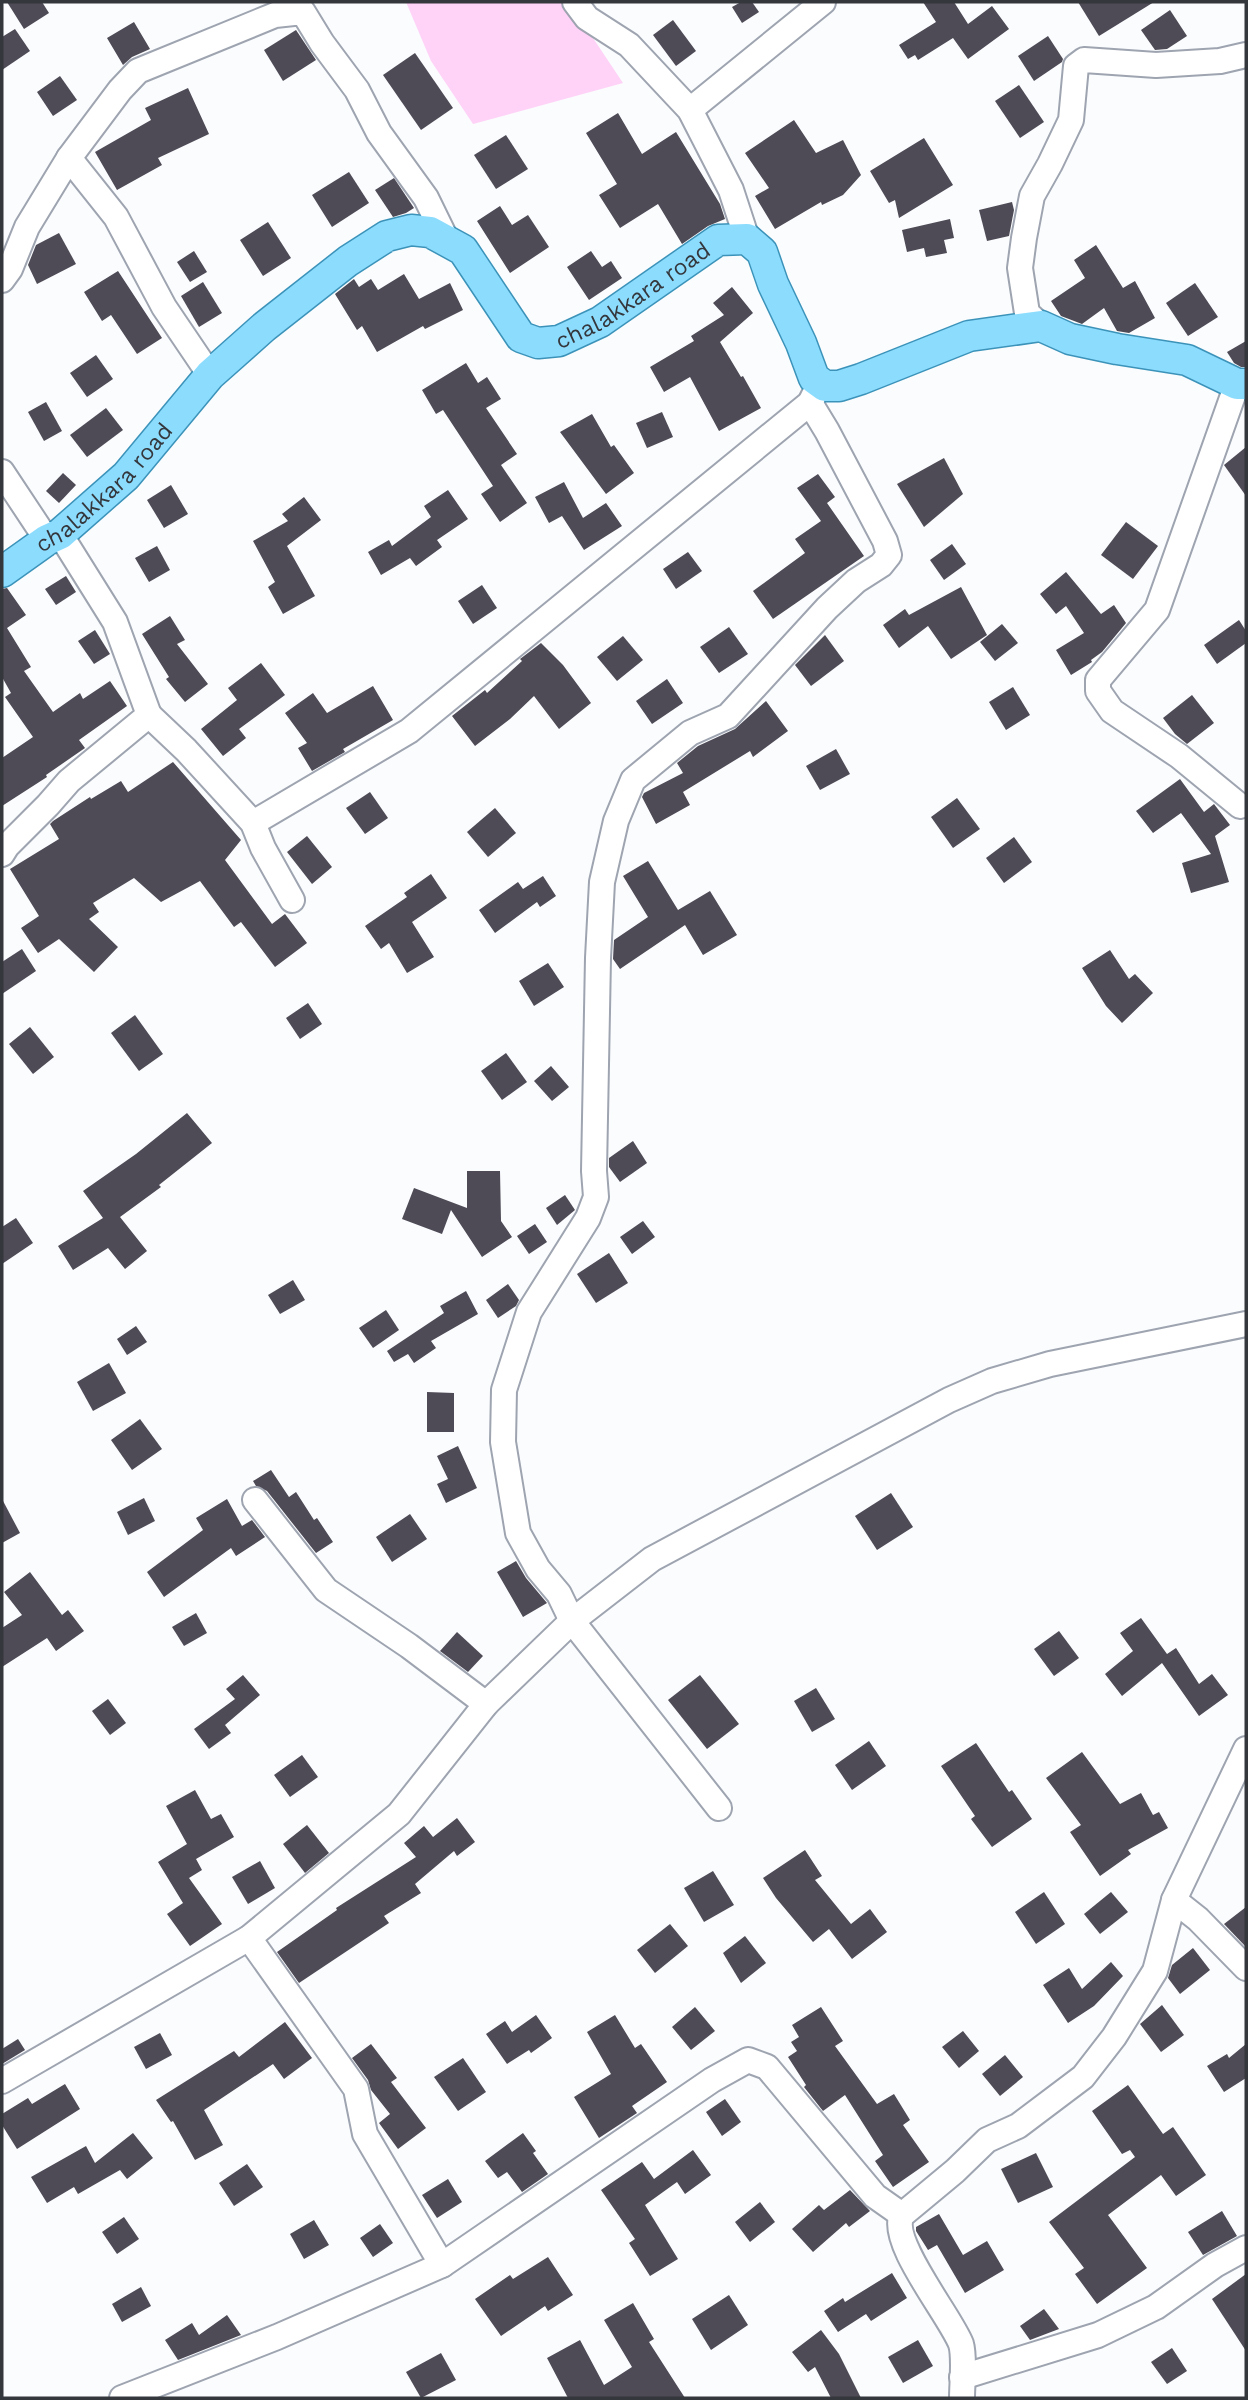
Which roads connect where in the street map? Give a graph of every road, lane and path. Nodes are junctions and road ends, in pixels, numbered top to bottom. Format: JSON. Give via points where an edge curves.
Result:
{"nodes":[{"id":1,"x":575,"y":2,"type":"edge"},
{"id":2,"x":823,"y":2,"type":"edge"},
{"id":3,"x":1246,"y":55,"type":"edge"},
{"id":4,"x":690,"y":110,"type":"junction"},
{"id":5,"x":69,"y":158,"type":"junction"},
{"id":6,"x":446,"y":239,"type":"junction"},
{"id":7,"x":747,"y":239,"type":"junction"},
{"id":8,"x":2,"y":280,"type":"edge"},
{"id":9,"x":1041,"y":326,"type":"junction"},
{"id":10,"x":210,"y":375,"type":"junction"},
{"id":11,"x":1241,"y":384,"type":"edge"},
{"id":12,"x":814,"y":393,"type":"junction"},
{"id":13,"x":2,"y":472,"type":"edge"},
{"id":14,"x":53,"y":537,"type":"junction"},
{"id":15,"x":2,"y":572,"type":"edge"},
{"id":16,"x":149,"y":715,"type":"junction"},
{"id":17,"x":1240,"y":806,"type":"dead end"},
{"id":18,"x":253,"y":823,"type":"junction"},
{"id":19,"x":2,"y":855,"type":"edge"},
{"id":20,"x":292,"y":900,"type":"dead end"},
{"id":21,"x":1246,"y":1324,"type":"edge"},
{"id":22,"x":255,"y":1500,"type":"dead end"},
{"id":23,"x":572,"y":1621,"type":"junction"},
{"id":24,"x":485,"y":1704,"type":"junction"},
{"id":25,"x":1246,"y":1749,"type":"edge"},
{"id":26,"x":719,"y":1808,"type":"dead end"},
{"id":27,"x":1174,"y":1900,"type":"junction"},
{"id":28,"x":249,"y":1938,"type":"junction"},
{"id":29,"x":1246,"y":1968,"type":"edge"},
{"id":30,"x":2,"y":2081,"type":"edge"},
{"id":31,"x":902,"y":2215,"type":"junction"},
{"id":32,"x":1246,"y":2248,"type":"edge"},
{"id":33,"x":442,"y":2265,"type":"junction"},
{"id":34,"x":962,"y":2387,"type":"edge"},
{"id":35,"x":122,"y":2398,"type":"edge"}],
"edges":[{"from":1,"to":4,"type":"street","via":[[587,18],[629,45]]},
{"from":2,"to":4,"type":"street"},
{"from":3,"to":9,"type":"street","via":[[1156,65],[1084,60],[1076,66],[1070,120],[1032,195],[1024,238],[1020,268],[1027,313]]},
{"from":4,"to":7,"type":"street","via":[[730,190]]},
{"from":5,"to":6,"type":"street","via":[[138,71],[275,15],[303,12],[426,198]]},
{"from":5,"to":8,"type":"street","via":[[27,226]]},
{"from":5,"to":10,"type":"street","via":[[116,218],[164,307]]},
{"from":6,"to":7,"type":"main road","name":"chalakkara road","via":[[463,250],[521,337],[538,343],[559,341],[600,322],[718,240]]},
{"from":6,"to":10,"type":"main road","name":"chalakkara road","via":[[411,230],[387,236],[348,261]]},
{"from":7,"to":12,"type":"main road","via":[[762,252],[814,378]]},
{"from":9,"to":11,"type":"main road","via":[[1070,339],[1187,360]]},
{"from":9,"to":12,"type":"main road","via":[[969,336]]},
{"from":10,"to":14,"type":"main road","name":"chalakkara road","via":[[126,477]]},
{"from":11,"to":17,"type":"street","via":[[1157,610],[1098,680],[1098,691],[1112,711],[1179,756]]},
{"from":12,"to":18,"type":"street","via":[[409,731]]},
{"from":12,"to":23,"type":"street","via":[[827,431],[889,555],[827,608],[728,716],[690,733],[633,780],[616,821],[602,882],[596,1197],[588,1218],[529,1312],[504,1390],[503,1442],[518,1533]]},
{"from":13,"to":14,"type":"street"},
{"from":14,"to":15,"type":"main road","name":"chalakkara road"},
{"from":14,"to":16,"type":"street","via":[[115,622]]},
{"from":16,"to":18,"type":"street"},
{"from":16,"to":19,"type":"street","via":[[69,781]]},
{"from":18,"to":20,"type":"street"},
{"from":21,"to":23,"type":"street","via":[[1050,1364],[992,1381],[652,1559]]},
{"from":22,"to":24,"type":"street","via":[[326,1590]]},
{"from":23,"to":24,"type":"street"},
{"from":23,"to":26,"type":"street"},
{"from":24,"to":28,"type":"street","via":[[399,1814]]},
{"from":25,"to":27,"type":"street"},
{"from":27,"to":29,"type":"street"},
{"from":27,"to":31,"type":"street","via":[[1155,1970],[1083,2077],[1018,2126],[987,2140]]},
{"from":28,"to":30,"type":"street"},
{"from":28,"to":33,"type":"street","via":[[356,2090],[365,2134]]},
{"from":31,"to":33,"type":"street","via":[[875,2196],[767,2067],[748,2060]]},
{"from":31,"to":34,"type":"street","via":[[904,2245],[962,2346]]},
{"from":32,"to":34,"type":"street","via":[[1157,2307],[1098,2335]]},
{"from":33,"to":35,"type":"street"}]}
